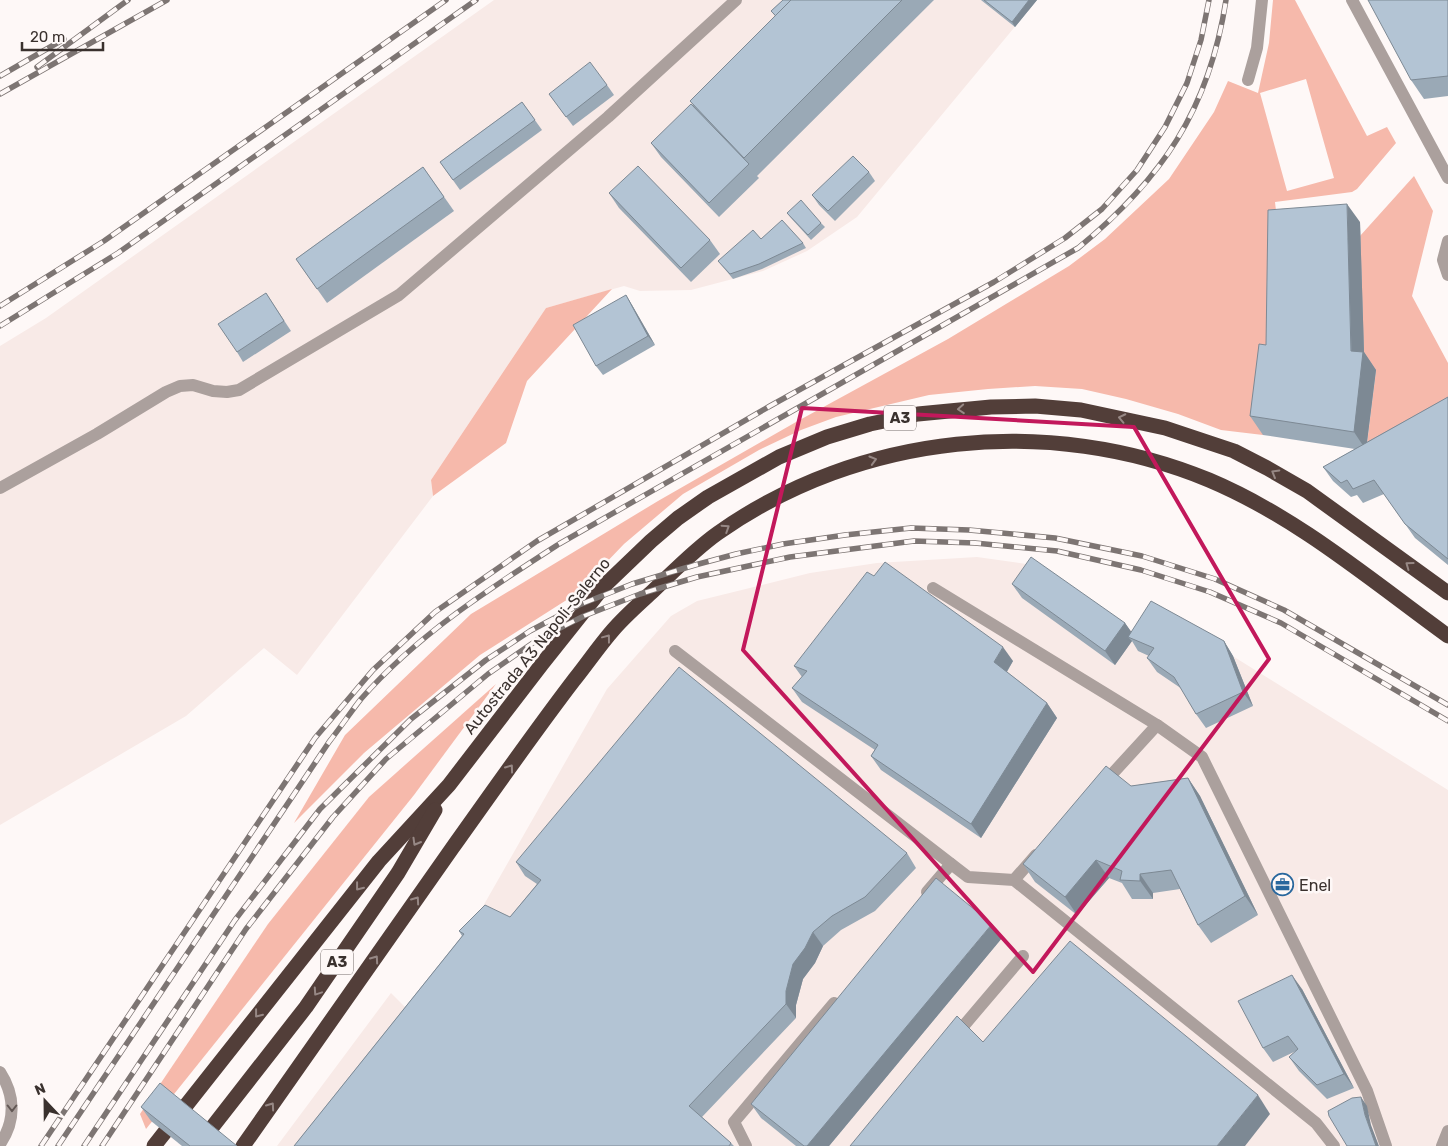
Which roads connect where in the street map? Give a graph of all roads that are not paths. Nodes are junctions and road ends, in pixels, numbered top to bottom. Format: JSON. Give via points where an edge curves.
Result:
{"nodes":[{"id":1,"x":736,"y":0,"type":"edge"},
{"id":2,"x":1262,"y":0,"type":"edge"},
{"id":3,"x":1352,"y":0,"type":"edge"},
{"id":4,"x":1248,"y":80,"type":"dead end"},
{"id":5,"x":1448,"y":178,"type":"edge"},
{"id":6,"x":1448,"y":241,"type":"edge"},
{"id":7,"x":1448,"y":275,"type":"edge"},
{"id":8,"x":0,"y":488,"type":"edge"},
{"id":9,"x":933,"y":588,"type":"dead end"},
{"id":10,"x":1448,"y":593,"type":"edge"},
{"id":11,"x":1448,"y":636,"type":"edge"},
{"id":12,"x":675,"y":651,"type":"dead end"},
{"id":13,"x":1157,"y":725,"type":"junction"},
{"id":14,"x":449,"y":785,"type":"junction"},
{"id":15,"x":1092,"y":795,"type":"edge"},
{"id":16,"x":1046,"y":844,"type":"edge"},
{"id":17,"x":951,"y":864,"type":"junction"},
{"id":18,"x":1014,"y":880,"type":"junction"},
{"id":19,"x":919,"y":902,"type":"edge"},
{"id":20,"x":1023,"y":956,"type":"dead end"},
{"id":21,"x":843,"y":993,"type":"edge"},
{"id":22,"x":945,"y":1048,"type":"edge"},
{"id":23,"x":0,"y":1072,"type":"edge"},
{"id":24,"x":184,"y":1108,"type":"edge"},
{"id":25,"x":210,"y":1130,"type":"edge"},
{"id":26,"x":1448,"y":1131,"type":"edge"},
{"id":27,"x":165,"y":1132,"type":"edge"},
{"id":28,"x":0,"y":1144,"type":"edge"},
{"id":29,"x":154,"y":1146,"type":"edge"},
{"id":30,"x":243,"y":1146,"type":"edge"},
{"id":31,"x":746,"y":1146,"type":"edge"},
{"id":32,"x":1334,"y":1146,"type":"edge"},
{"id":33,"x":1386,"y":1146,"type":"edge"},
{"id":34,"x":1442,"y":1146,"type":"edge"}],
"edges":[{"from":1,"to":8,"type":"street","via":[[608,117],[399,295],[239,390],[227,392],[193,385],[180,386]]},
{"from":2,"to":4,"type":"street","via":[[1258,39]]},
{"from":3,"to":5,"type":"street"},
{"from":6,"to":7,"type":"street","via":[[1443,260]]},
{"from":9,"to":13,"type":"street"},
{"from":10,"to":14,"type":"highway","name":"Autostrada A3 Napoli-Salerno","number":"A3","one_way":true,"via":[[1307,491],[1234,451],[1197,438],[1081,410],[991,407],[918,414],[827,436],[779,457],[678,518],[604,586]]},
{"from":30,"to":11,"type":"highway","number":"A3","one_way":true,"via":[[481,808],[615,628],[716,535],[744,516],[802,486],[876,459],[916,450],[1000,441],[1086,446],[1168,466],[1245,497],[1283,518]]},
{"from":12,"to":17,"type":"street"},
{"from":13,"to":15,"type":"street"},
{"from":13,"to":33,"type":"street","via":[[1202,757],[1367,1091]]},
{"from":14,"to":24,"type":"highway","number":"A3","one_way":true,"via":[[379,862]]},
{"from":14,"to":25,"type":"highway","number":"A3","one_way":true,"via":[[398,873],[306,1007]]},
{"from":16,"to":18,"type":"street"},
{"from":17,"to":18,"type":"street","via":[[968,877]]},
{"from":17,"to":19,"type":"street"},
{"from":18,"to":32,"type":"street","via":[[1316,1124]]},
{"from":20,"to":22,"type":"street"},
{"from":21,"to":31,"type":"street","via":[[734,1122]]},
{"from":23,"to":28,"type":"street","one_way":true,"via":[[12,1098],[12,1117]]},
{"from":26,"to":34,"type":"street"},
{"from":27,"to":29,"type":"highway"}]}
